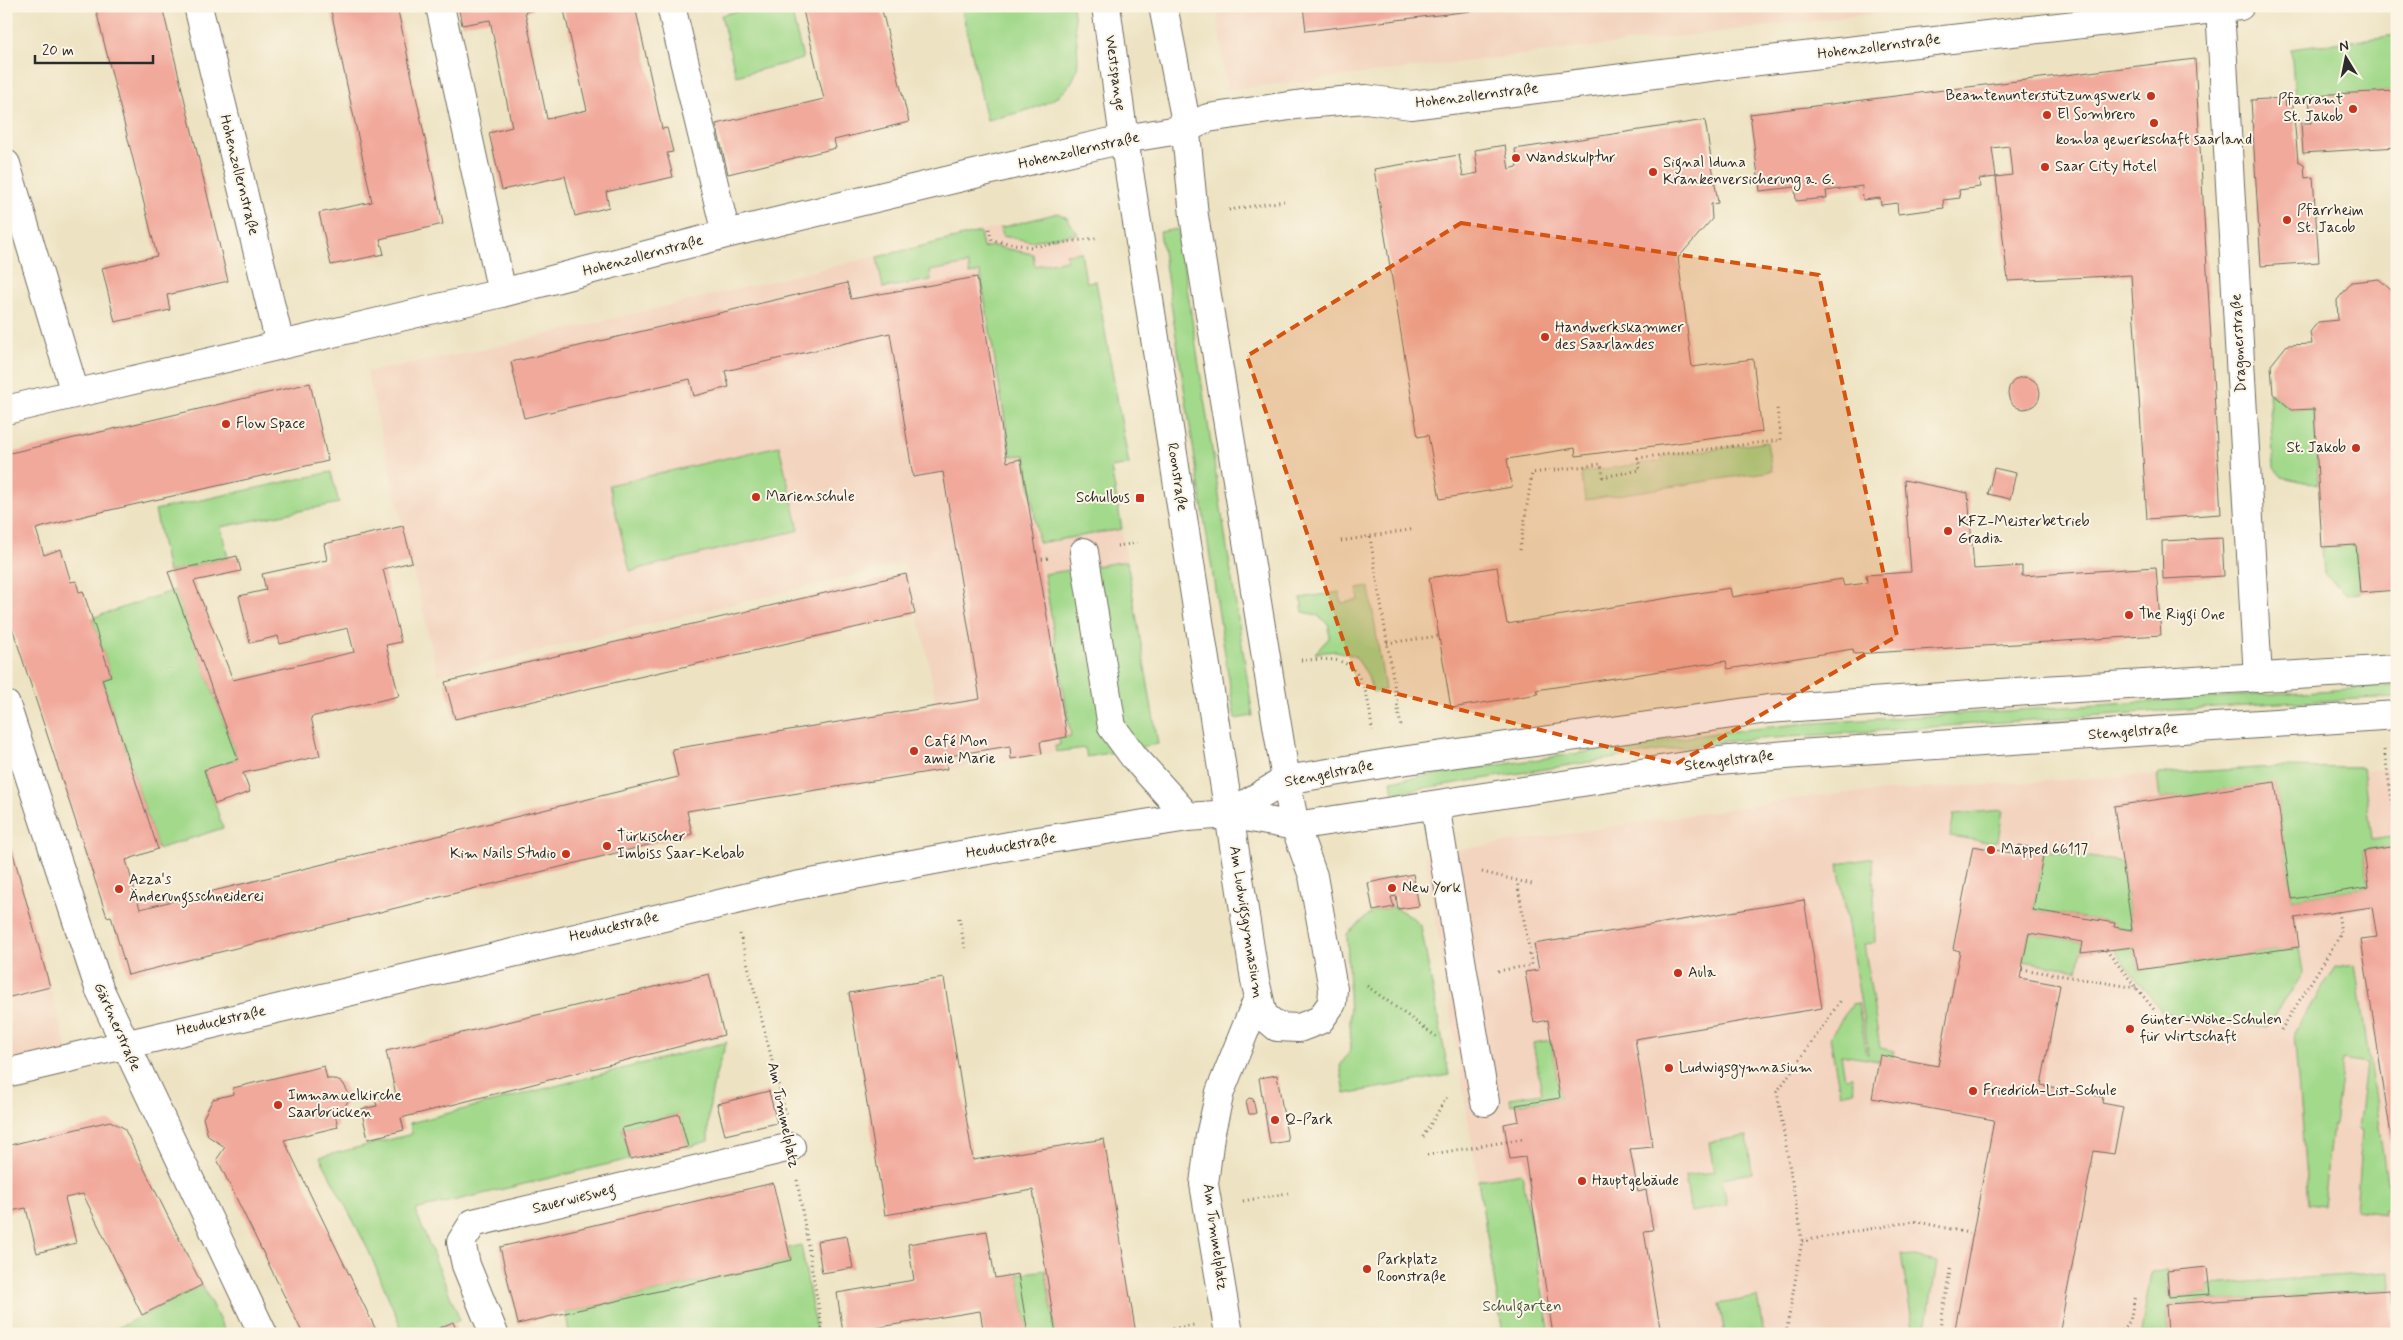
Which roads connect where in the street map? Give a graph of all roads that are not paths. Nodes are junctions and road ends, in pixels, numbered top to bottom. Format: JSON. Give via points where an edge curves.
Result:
{"nodes":[{"id":1,"x":198,"y":6,"type":"edge"},
{"id":2,"x":440,"y":6,"type":"edge"},
{"id":3,"x":671,"y":6,"type":"edge"},
{"id":4,"x":1106,"y":6,"type":"edge"},
{"id":5,"x":1162,"y":6,"type":"edge"},
{"id":6,"x":2230,"y":7,"type":"edge"},
{"id":7,"x":1185,"y":129,"type":"junction"},
{"id":8,"x":1124,"y":139,"type":"junction"},
{"id":9,"x":6,"y":164,"type":"edge"},
{"id":10,"x":726,"y":234,"type":"junction"},
{"id":11,"x":502,"y":293,"type":"junction"},
{"id":12,"x":280,"y":344,"type":"junction"},
{"id":13,"x":75,"y":393,"type":"junction"},
{"id":14,"x":6,"y":410,"type":"edge"},
{"id":15,"x":1084,"y":552,"type":"dead end"},
{"id":16,"x":2397,"y":669,"type":"edge"},
{"id":17,"x":2258,"y":678,"type":"junction"},
{"id":18,"x":6,"y":706,"type":"edge"},
{"id":19,"x":2397,"y":715,"type":"edge"},
{"id":20,"x":1286,"y":780,"type":"junction"},
{"id":21,"x":1435,"y":804,"type":"junction"},
{"id":22,"x":1229,"y":814,"type":"junction"},
{"id":23,"x":1188,"y":817,"type":"junction"},
{"id":24,"x":1295,"y":826,"type":"junction"},
{"id":25,"x":1258,"y":998,"type":"junction"},
{"id":26,"x":124,"y":1044,"type":"junction"},
{"id":27,"x":6,"y":1073,"type":"edge"},
{"id":28,"x":1485,"y":1102,"type":"dead end"},
{"id":29,"x":791,"y":1147,"type":"road end"},
{"id":30,"x":1228,"y":1327,"type":"edge"},
{"id":31,"x":263,"y":1334,"type":"edge"},
{"id":32,"x":494,"y":1334,"type":"edge"}],
"edges":[{"from":1,"to":12,"type":"street","name":"Hohenzollernstraße"},
{"from":2,"to":11,"type":"street"},
{"from":3,"to":10,"type":"street"},
{"from":4,"to":8,"type":"street","name":"Westspange"},
{"from":5,"to":7,"type":"street"},
{"from":6,"to":7,"type":"street","name":"Hohenzollernstraße","via":[[1724,65],[1411,105],[1366,99],[1303,104],[1208,118]]},
{"from":6,"to":17,"type":"street","name":"Dragonerstraße","via":[[2234,255]]},
{"from":7,"to":8,"type":"street","name":"Hohenzollernstraße"},
{"from":7,"to":20,"type":"street","via":[[1197,236]]},
{"from":8,"to":10,"type":"street","name":"Hohenzollernstraße"},
{"from":8,"to":22,"type":"street","name":"Roonstraße"},
{"from":9,"to":13,"type":"street"},
{"from":10,"to":11,"type":"street","name":"Hohenzollernstraße"},
{"from":11,"to":12,"type":"street","name":"Hohenzollernstraße"},
{"from":12,"to":13,"type":"street","name":"Hohenzollernstraße"},
{"from":13,"to":14,"type":"street","name":"Hohenzollernstraße"},
{"from":15,"to":23,"type":"street","via":[[1112,727],[1134,758]]},
{"from":16,"to":17,"type":"street","name":"Stengelstraße"},
{"from":17,"to":20,"type":"street","name":"Stengelstraße","via":[[1768,709]]},
{"from":18,"to":26,"type":"street","name":"Gärtnerstraße","via":[[99,988]]},
{"from":19,"to":21,"type":"street","name":"Stengelstraße","via":[[1739,759]]},
{"from":20,"to":22,"type":"street","name":"Stengelstraße"},
{"from":20,"to":24,"type":"street","name":"Am Ludwigsgymnasium"},
{"from":21,"to":24,"type":"street","name":"Stengelstraße"},
{"from":21,"to":28,"type":"street"},
{"from":22,"to":23,"type":"street","name":"Heuduckstraße"},
{"from":22,"to":24,"type":"street","name":"Stengelstraße"},
{"from":22,"to":25,"type":"street","name":"Am Ludwigsgymnasium"},
{"from":23,"to":26,"type":"street","name":"Heuduckstraße","via":[[981,851],[732,899]]},
{"from":24,"to":25,"type":"street","name":"Am Ludwigsgymnasium","via":[[1313,876],[1331,974],[1332,1003],[1320,1020],[1299,1028],[1277,1028],[1263,1015]]},
{"from":25,"to":30,"type":"street","name":"Am Tummelplatz","via":[[1220,1092],[1204,1184]]},
{"from":26,"to":27,"type":"street","name":"Heuduckstraße"},
{"from":26,"to":31,"type":"street","name":"Gärtnerstraße"},
{"from":29,"to":32,"type":"street","name":"Sauerwiesweg","via":[[473,1224],[461,1242],[466,1265]]}]}
